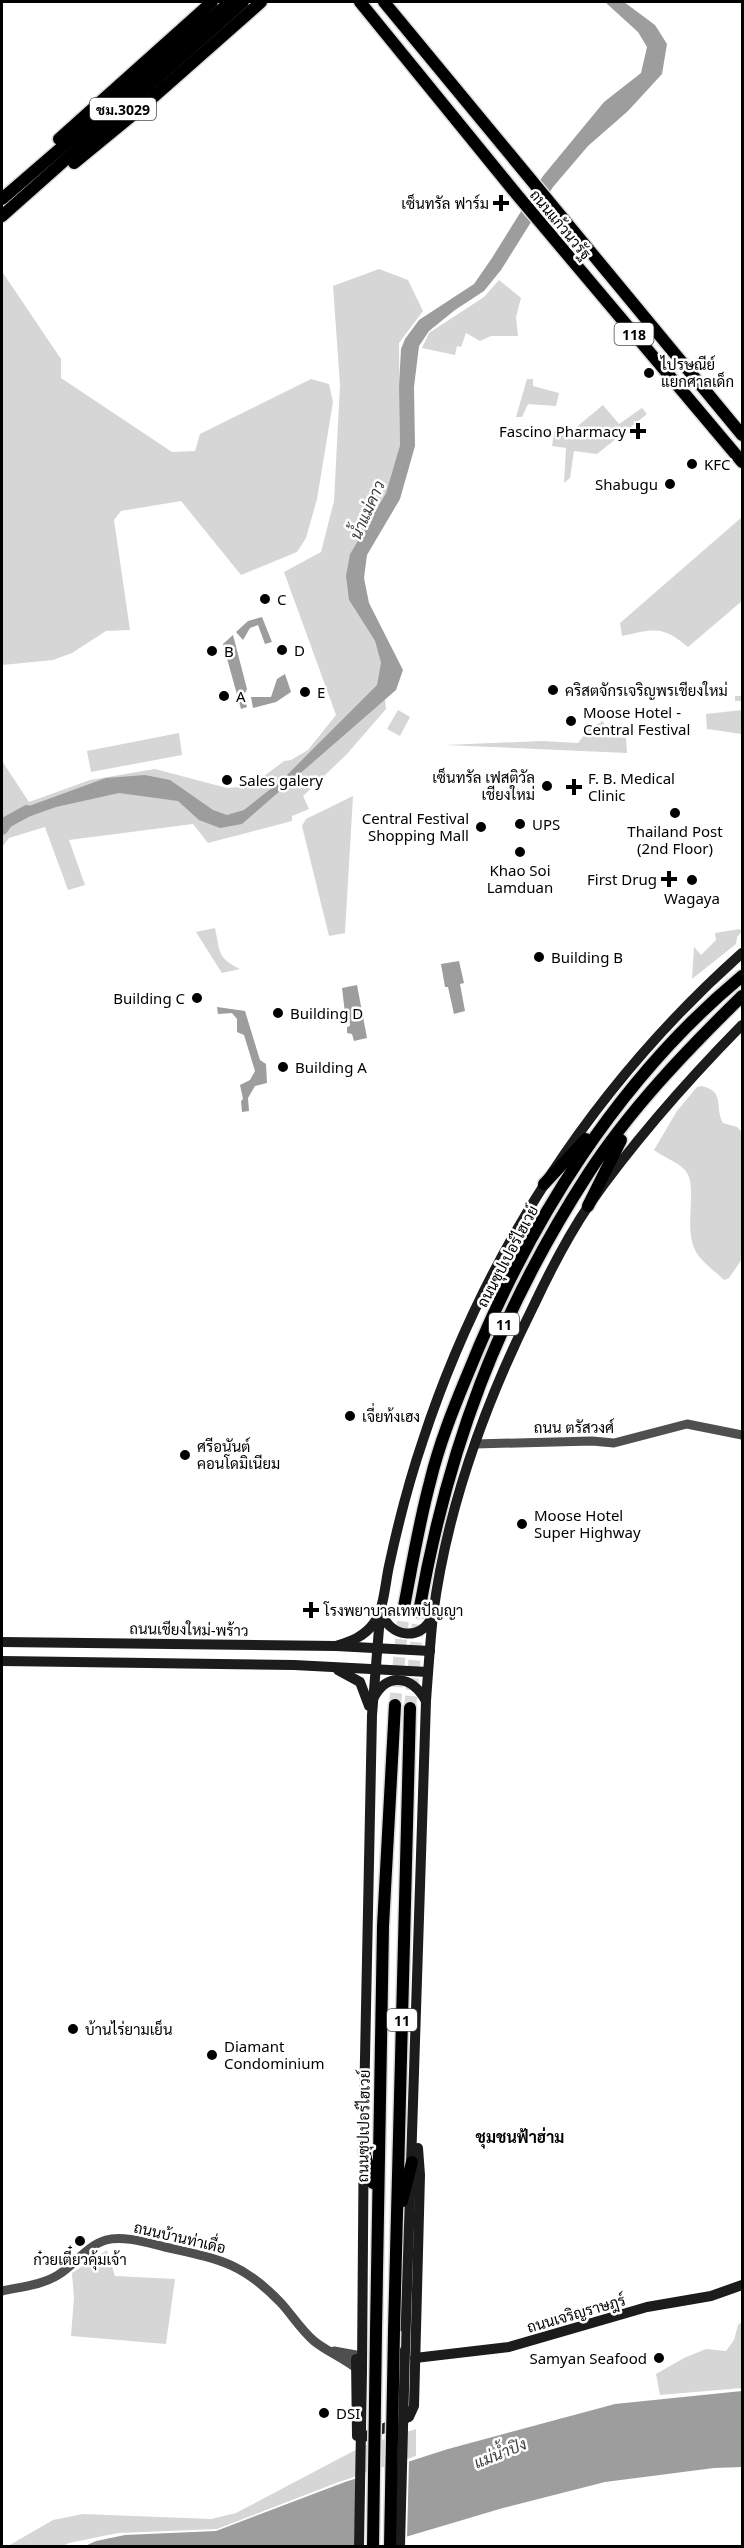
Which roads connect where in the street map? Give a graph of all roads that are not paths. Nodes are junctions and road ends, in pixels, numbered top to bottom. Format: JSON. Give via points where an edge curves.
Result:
{"nodes":[{"id":1,"x":212,"y":2,"type":"edge"},
{"id":2,"x":230,"y":2,"type":"edge"},
{"id":3,"x":243,"y":2,"type":"edge"},
{"id":4,"x":261,"y":2,"type":"edge"},
{"id":5,"x":360,"y":2,"type":"edge"},
{"id":6,"x":384,"y":2,"type":"edge"},
{"id":7,"x":8,"y":199,"type":"edge"},
{"id":8,"x":2,"y":216,"type":"edge"},
{"id":9,"x":741,"y":433,"type":"edge"},
{"id":10,"x":727,"y":444,"type":"junction"},
{"id":11,"x":742,"y":462,"type":"edge"},
{"id":12,"x":742,"y":952,"type":"edge"},
{"id":13,"x":742,"y":976,"type":"edge"},
{"id":14,"x":742,"y":996,"type":"edge"},
{"id":15,"x":742,"y":1025,"type":"edge"},
{"id":16,"x":614,"y":1110,"type":"junction"},
{"id":17,"x":635,"y":1112,"type":"junction"},
{"id":18,"x":544,"y":1184,"type":"junction"},
{"id":19,"x":588,"y":1206,"type":"junction"},
{"id":20,"x":742,"y":1435,"type":"edge"},
{"id":21,"x":475,"y":1444,"type":"junction"},
{"id":22,"x":381,"y":1604,"type":"junction"},
{"id":23,"x":404,"y":1607,"type":"tunnel mouth"},
{"id":24,"x":418,"y":1612,"type":"tunnel mouth"},
{"id":25,"x":433,"y":1615,"type":"junction"},
{"id":26,"x":2,"y":1642,"type":"edge"},
{"id":27,"x":18,"y":1642,"type":"junction"},
{"id":28,"x":336,"y":1646,"type":"junction"},
{"id":29,"x":376,"y":1648,"type":"junction"},
{"id":30,"x":430,"y":1651,"type":"junction"},
{"id":31,"x":2,"y":1661,"type":"edge"},
{"id":32,"x":18,"y":1662,"type":"junction"},
{"id":33,"x":330,"y":1667,"type":"junction"},
{"id":34,"x":375,"y":1668,"type":"junction"},
{"id":35,"x":428,"y":1672,"type":"junction"},
{"id":36,"x":373,"y":1699,"type":"junction"},
{"id":37,"x":426,"y":1701,"type":"junction"},
{"id":38,"x":395,"y":1706,"type":"tunnel mouth"},
{"id":39,"x":410,"y":1708,"type":"tunnel mouth"},
{"id":40,"x":372,"y":1714,"type":"junction"},
{"id":41,"x":364,"y":2107,"type":"junction"},
{"id":42,"x":414,"y":2118,"type":"junction"},
{"id":43,"x":364,"y":2151,"type":"junction"},
{"id":44,"x":412,"y":2162,"type":"junction"},
{"id":45,"x":377,"y":2199,"type":"junction"},
{"id":46,"x":397,"y":2222,"type":"junction"},
{"id":47,"x":742,"y":2285,"type":"edge"},
{"id":48,"x":2,"y":2291,"type":"edge"},
{"id":49,"x":332,"y":2350,"type":"junction"},
{"id":50,"x":356,"y":2355,"type":"junction"},
{"id":51,"x":415,"y":2358,"type":"junction"},
{"id":52,"x":359,"y":2369,"type":"junction"},
{"id":53,"x":359,"y":2547,"type":"edge"},
{"id":54,"x":373,"y":2547,"type":"edge"},
{"id":55,"x":390,"y":2547,"type":"edge"},
{"id":56,"x":400,"y":2547,"type":"edge"}],
"edges":[{"from":1,"to":7,"type":"main road","number":"ชม.3029","via":[[32,164]]},
{"from":2,"to":7,"type":"main road","number":"ชม.3029"},
{"from":3,"to":7,"type":"main road","number":"ชม.3029"},
{"from":4,"to":7,"type":"main road","number":"ชม.3029","via":[[141,108],[48,183]]},
{"from":5,"to":10,"type":"main road","name":"ถนนแก้วนวรัฐ","number":"118"},
{"from":6,"to":9,"type":"main road","name":"ถนนแก้วนวรัฐ","number":"118"},
{"from":7,"to":8,"type":"main road","number":"ชม.3029"},
{"from":9,"to":10,"type":"main road"},
{"from":10,"to":11,"type":"main road","name":"ถนนแก้วนวรัฐ","number":"118"},
{"from":12,"to":18,"type":"main road","via":[[651,1044],[586,1122]]},
{"from":13,"to":16,"type":"main road","name":"ถนนซุปเปอร์ไฮเวย์","number":"11","via":[[705,1009]]},
{"from":14,"to":17,"type":"main road","name":"ถนนซุปเปอร์ไฮเวย์","number":"11"},
{"from":15,"to":19,"type":"main road","via":[[674,1099]]},
{"from":16,"to":18,"type":"main road"},
{"from":16,"to":23,"type":"main road","name":"ถนนซุปเปอร์ไฮเวย์","number":"11","via":[[518,1262],[487,1326],[430,1481]]},
{"from":17,"to":19,"type":"main road"},
{"from":17,"to":24,"type":"main road","name":"ถนนซุปเปอร์ไฮเวย์","number":"11","via":[[589,1173],[533,1266],[500,1332],[448,1477]]},
{"from":18,"to":22,"type":"main road","via":[[487,1281],[448,1371],[403,1506]]},
{"from":19,"to":21,"type":"main road","via":[[523,1327]]},
{"from":20,"to":21,"type":"street","name":"ถนน ตรัสวงศ์","via":[[687,1424],[614,1443]]},
{"from":21,"to":25,"type":"main road","via":[[451,1528]]},
{"from":22,"to":25,"type":"main road","via":[[384,1620],[400,1633],[420,1631]]},
{"from":22,"to":28,"type":"main road","via":[[365,1633]]},
{"from":22,"to":29,"type":"main road"},
{"from":25,"to":30,"type":"main road"},
{"from":26,"to":27,"type":"main road","name":"ถนนเชียงใหม่-พร้าว"},
{"from":27,"to":28,"type":"main road","name":"ถนนเชียงใหม่-พร้าว"},
{"from":27,"to":32,"type":"main road"},
{"from":28,"to":29,"type":"main road","name":"ถนนเชียงใหม่-พร้าว"},
{"from":29,"to":30,"type":"main road","name":"ถนนเชียงใหม่-พร้าว"},
{"from":29,"to":34,"type":"main road"},
{"from":30,"to":35,"type":"main road"},
{"from":31,"to":32,"type":"main road"},
{"from":32,"to":33,"type":"main road"},
{"from":33,"to":34,"type":"main road"},
{"from":33,"to":40,"type":"main road","via":[[346,1672],[362,1685]]},
{"from":34,"to":35,"type":"main road"},
{"from":34,"to":36,"type":"main road"},
{"from":35,"to":37,"type":"main road"},
{"from":36,"to":37,"type":"main road","via":[[380,1687],[399,1680],[413,1684]]},
{"from":36,"to":40,"type":"main road"},
{"from":37,"to":42,"type":"main road"},
{"from":38,"to":45,"type":"main road","name":"ถนนซุปเปอร์ไฮเวย์","number":"11","via":[[382,1926]]},
{"from":39,"to":46,"type":"main road","number":"11"},
{"from":40,"to":41,"type":"main road"},
{"from":41,"to":43,"type":"main road"},
{"from":41,"to":50,"type":"main road","via":[[358,2138]]},
{"from":42,"to":44,"type":"main road"},
{"from":42,"to":51,"type":"main road","via":[[420,2175]]},
{"from":43,"to":45,"type":"main road"},
{"from":43,"to":52,"type":"main road"},
{"from":44,"to":46,"type":"main road"},
{"from":44,"to":56,"type":"main road","bridge":true},
{"from":45,"to":54,"type":"main road","name":"ถนนซุปเปอร์ไฮเวย์","number":"11","bridge":true},
{"from":46,"to":55,"type":"main road","number":"11","bridge":true},
{"from":47,"to":51,"type":"main road","name":"ถนนเจริญราษฎร์","via":[[711,2296],[647,2307],[509,2347]]},
{"from":48,"to":49,"type":"street","name":"ถนนบ้านท่าเดื่อ","via":[[58,2275],[108,2239],[156,2244],[239,2267],[282,2304],[315,2343]]},
{"from":49,"to":50,"type":"street","name":"ถนนบ้านท่าเดื่อ"},
{"from":49,"to":52,"type":"street","name":"ถนนบ้านท่าเดื่อ"},
{"from":50,"to":52,"type":"main road"},
{"from":51,"to":52,"type":"main road","via":[[414,2406],[409,2417],[360,2438],[356,2430]]},
{"from":52,"to":53,"type":"main road","bridge":true}]}
